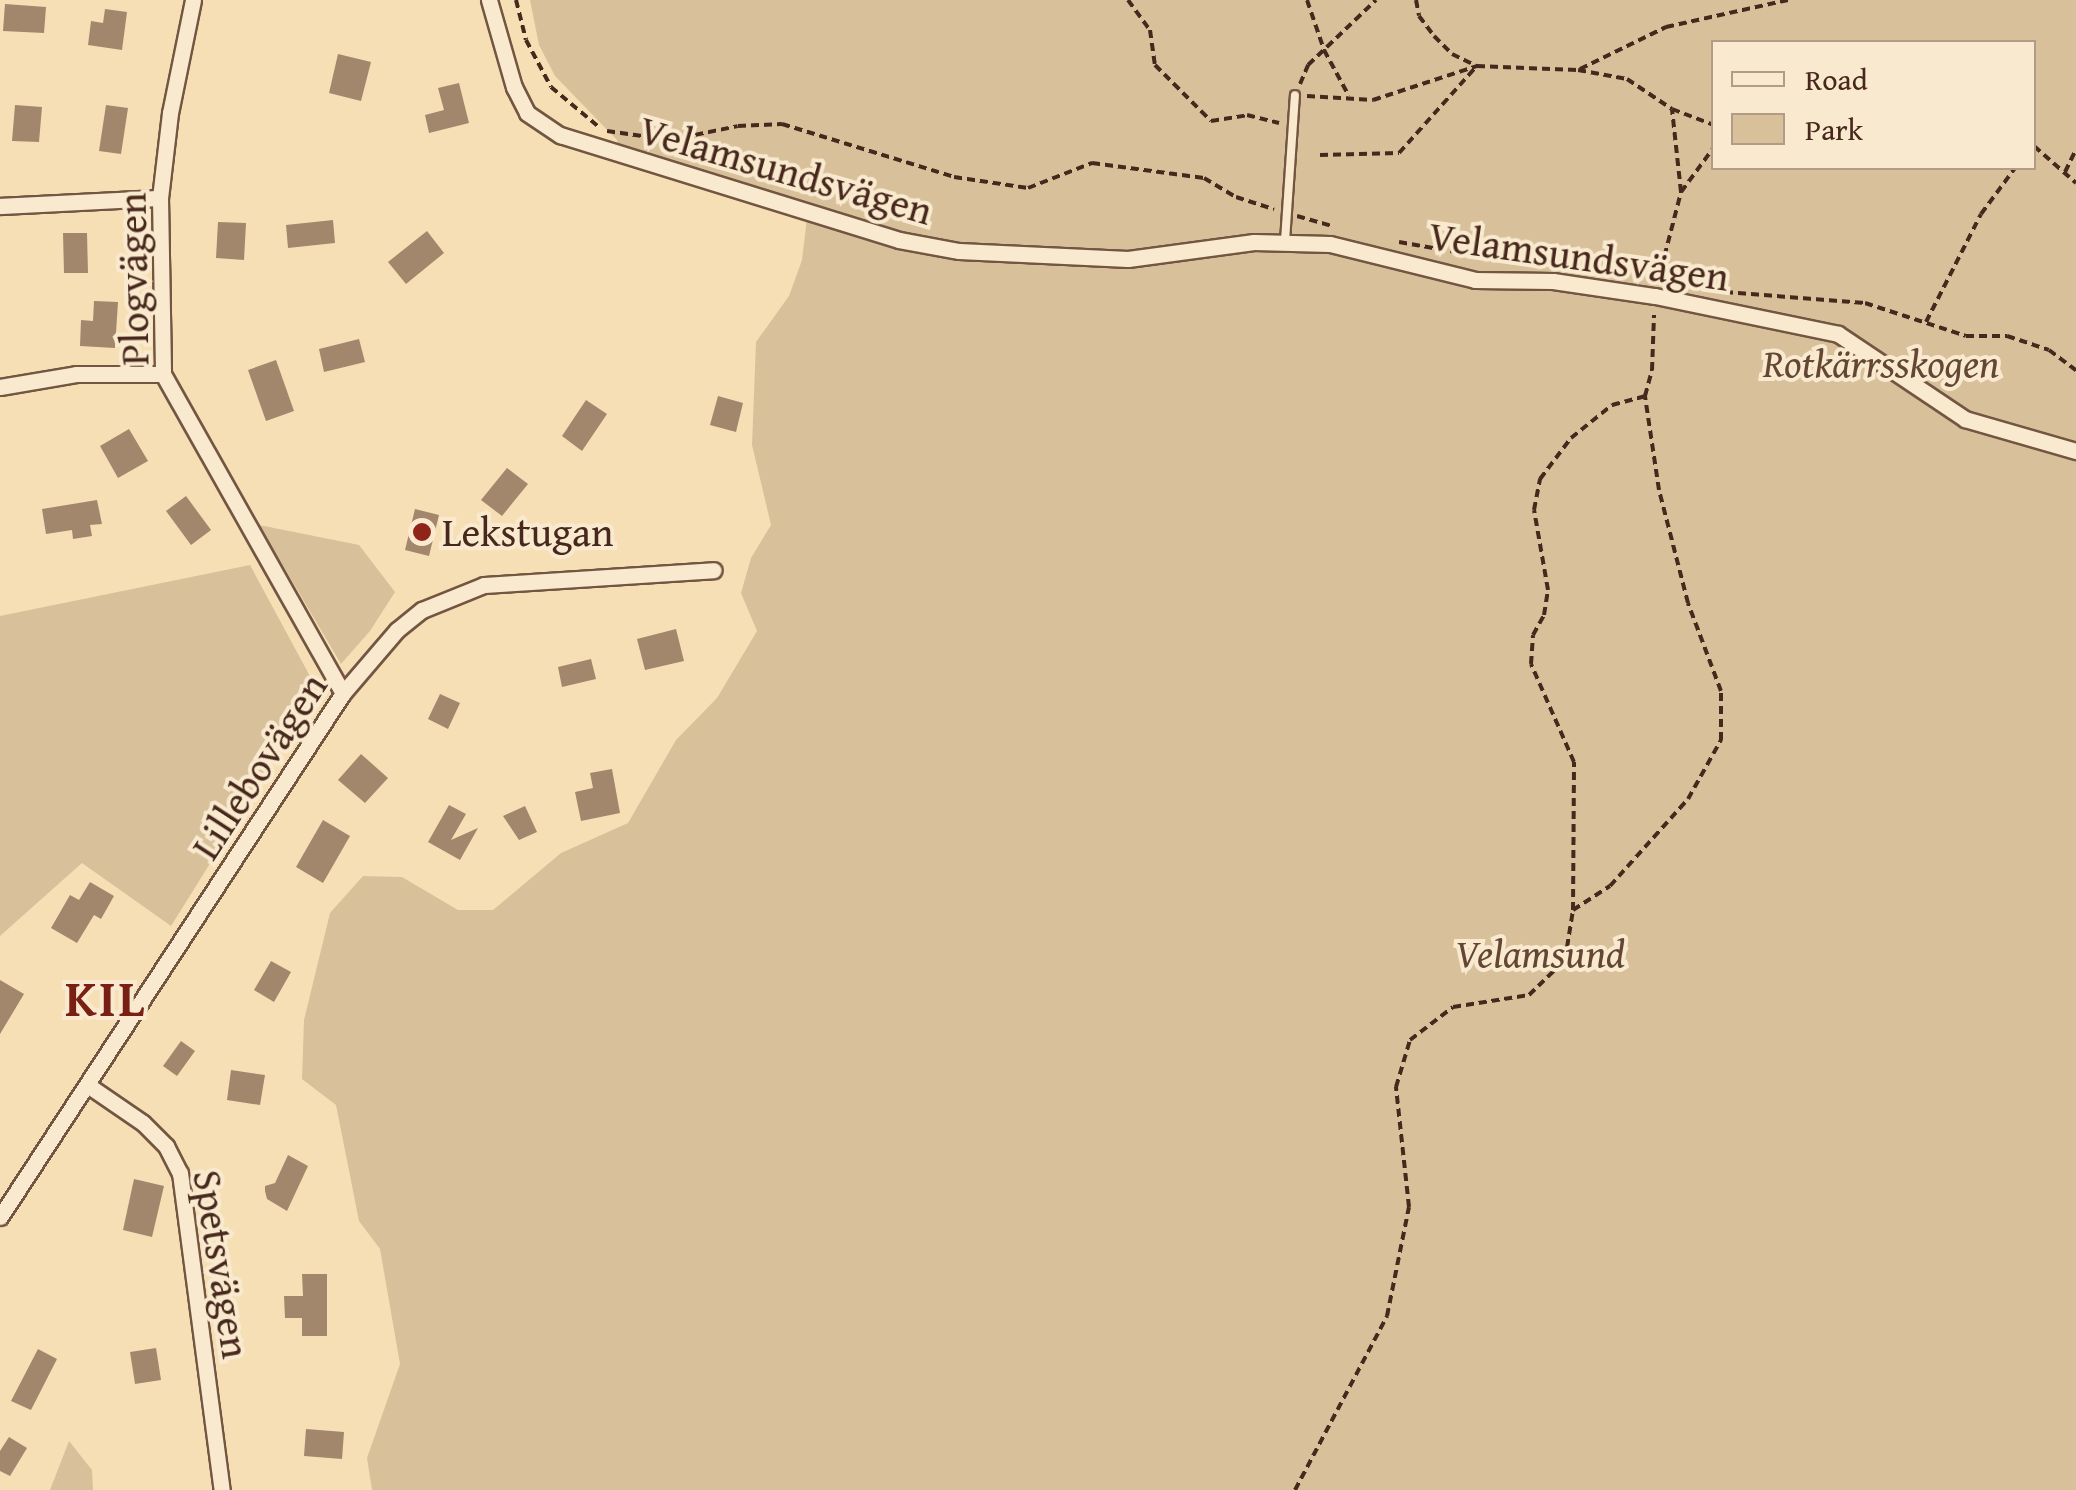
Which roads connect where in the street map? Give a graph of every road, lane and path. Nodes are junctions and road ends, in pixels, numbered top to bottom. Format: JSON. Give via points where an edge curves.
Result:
{"nodes":[{"id":1,"x":194,"y":0,"type":"edge"},
{"id":2,"x":489,"y":0,"type":"edge"},
{"id":3,"x":516,"y":0,"type":"edge"},
{"id":4,"x":1128,"y":0,"type":"edge"},
{"id":5,"x":1307,"y":0,"type":"edge"},
{"id":6,"x":1376,"y":0,"type":"edge"},
{"id":7,"x":1416,"y":0,"type":"edge"},
{"id":8,"x":1788,"y":0,"type":"edge"},
{"id":9,"x":1324,"y":50,"type":"junction"},
{"id":10,"x":1477,"y":66,"type":"junction"},
{"id":11,"x":1578,"y":70,"type":"junction"},
{"id":12,"x":1295,"y":95,"type":"junction"},
{"id":13,"x":1350,"y":99,"type":"junction"},
{"id":14,"x":1672,"y":108,"type":"junction"},
{"id":15,"x":1711,"y":124,"type":"edge"},
{"id":16,"x":1292,"y":126,"type":"junction"},
{"id":17,"x":2036,"y":148,"type":"edge"},
{"id":18,"x":2076,"y":149,"type":"edge"},
{"id":19,"x":1711,"y":151,"type":"edge"},
{"id":20,"x":1320,"y":156,"type":"dead end"},
{"id":21,"x":2013,"y":170,"type":"edge"},
{"id":22,"x":2065,"y":172,"type":"junction"},
{"id":23,"x":2076,"y":183,"type":"edge"},
{"id":24,"x":1680,"y":192,"type":"junction"},
{"id":25,"x":160,"y":198,"type":"junction"},
{"id":26,"x":0,"y":206,"type":"edge"},
{"id":27,"x":1285,"y":212,"type":"junction"},
{"id":28,"x":1338,"y":228,"type":"dead end"},
{"id":29,"x":1285,"y":241,"type":"junction"},
{"id":30,"x":1394,"y":241,"type":"dead end"},
{"id":31,"x":1522,"y":263,"type":"dead end"},
{"id":32,"x":1644,"y":281,"type":"dead end"},
{"id":33,"x":1660,"y":288,"type":"junction"},
{"id":34,"x":1716,"y":290,"type":"dead end"},
{"id":35,"x":1926,"y":322,"type":"junction"},
{"id":36,"x":2076,"y":370,"type":"edge"},
{"id":37,"x":163,"y":374,"type":"junction"},
{"id":38,"x":0,"y":387,"type":"edge"},
{"id":39,"x":1645,"y":396,"type":"junction"},
{"id":40,"x":2076,"y":451,"type":"edge"},
{"id":41,"x":714,"y":570,"type":"dead end"},
{"id":42,"x":343,"y":693,"type":"junction"},
{"id":43,"x":1573,"y":910,"type":"junction"},
{"id":44,"x":89,"y":1086,"type":"junction"},
{"id":45,"x":0,"y":1217,"type":"edge"},
{"id":46,"x":222,"y":1490,"type":"edge"},
{"id":47,"x":1295,"y":1490,"type":"edge"}],
"edges":[{"from":1,"to":25,"type":"street","name":"Plogvägen"},
{"from":2,"to":29,"type":"street","name":"Velamsundsvägen","via":[[527,113],[560,135],[614,155],[899,240],[959,250],[1128,259]]},
{"from":3,"to":27,"type":"path","via":[[526,40],[551,87],[602,130],[670,140],[782,124],[954,178],[1028,188],[1092,163],[1204,178],[1236,197]]},
{"from":4,"to":16,"type":"path","via":[[1150,30],[1155,65],[1212,121],[1246,116]]},
{"from":5,"to":9,"type":"path"},
{"from":6,"to":9,"type":"path"},
{"from":7,"to":10,"type":"path","via":[[1434,36]]},
{"from":8,"to":11,"type":"path","via":[[1666,27]]},
{"from":9,"to":12,"type":"path","via":[[1308,65]]},
{"from":9,"to":13,"type":"path"},
{"from":10,"to":11,"type":"path"},
{"from":10,"to":13,"type":"path","via":[[1374,100]]},
{"from":10,"to":20,"type":"path","via":[[1399,152]]},
{"from":11,"to":14,"type":"path","via":[[1627,79]]},
{"from":12,"to":13,"type":"path"},
{"from":12,"to":16,"type":"lane"},
{"from":14,"to":15,"type":"path"},
{"from":14,"to":24,"type":"path"},
{"from":16,"to":27,"type":"lane"},
{"from":17,"to":22,"type":"path"},
{"from":18,"to":22,"type":"path"},
{"from":19,"to":24,"type":"path"},
{"from":21,"to":35,"type":"path","via":[[1981,214]]},
{"from":22,"to":23,"type":"path"},
{"from":24,"to":33,"type":"path"},
{"from":25,"to":26,"type":"street"},
{"from":25,"to":37,"type":"street","name":"Plogvägen"},
{"from":27,"to":28,"type":"path"},
{"from":27,"to":29,"type":"lane"},
{"from":29,"to":33,"type":"street","name":"Velamsundsvägen","via":[[1330,244],[1475,280]]},
{"from":30,"to":31,"type":"path"},
{"from":32,"to":33,"type":"path"},
{"from":33,"to":39,"type":"path"},
{"from":33,"to":40,"type":"street","name":"Velamsundsvägen","via":[[1838,334],[1965,419]]},
{"from":34,"to":35,"type":"path","via":[[1865,303]]},
{"from":35,"to":36,"type":"path","via":[[1966,336],[2006,336],[2048,350]]},
{"from":37,"to":38,"type":"street","via":[[59,376]]},
{"from":37,"to":42,"type":"street","name":"Plogvägen"},
{"from":39,"to":43,"type":"path","via":[[1612,405],[1571,438],[1540,479],[1534,510],[1548,590],[1531,664],[1574,762]]},
{"from":39,"to":43,"type":"path","via":[[1659,490],[1688,603],[1722,690],[1721,740],[1688,799],[1610,886]]},
{"from":41,"to":42,"type":"street","name":"Lillebovägen","via":[[484,585],[422,610]]},
{"from":42,"to":44,"type":"street","name":"Lillebovägen"},
{"from":43,"to":47,"type":"path","via":[[1565,960],[1530,995],[1453,1007],[1410,1040],[1396,1088],[1409,1207],[1387,1316]]},
{"from":44,"to":45,"type":"street","name":"Lillebovägen"},
{"from":44,"to":46,"type":"street","name":"Spetsvägen","via":[[143,1122],[180,1173]]}]}
